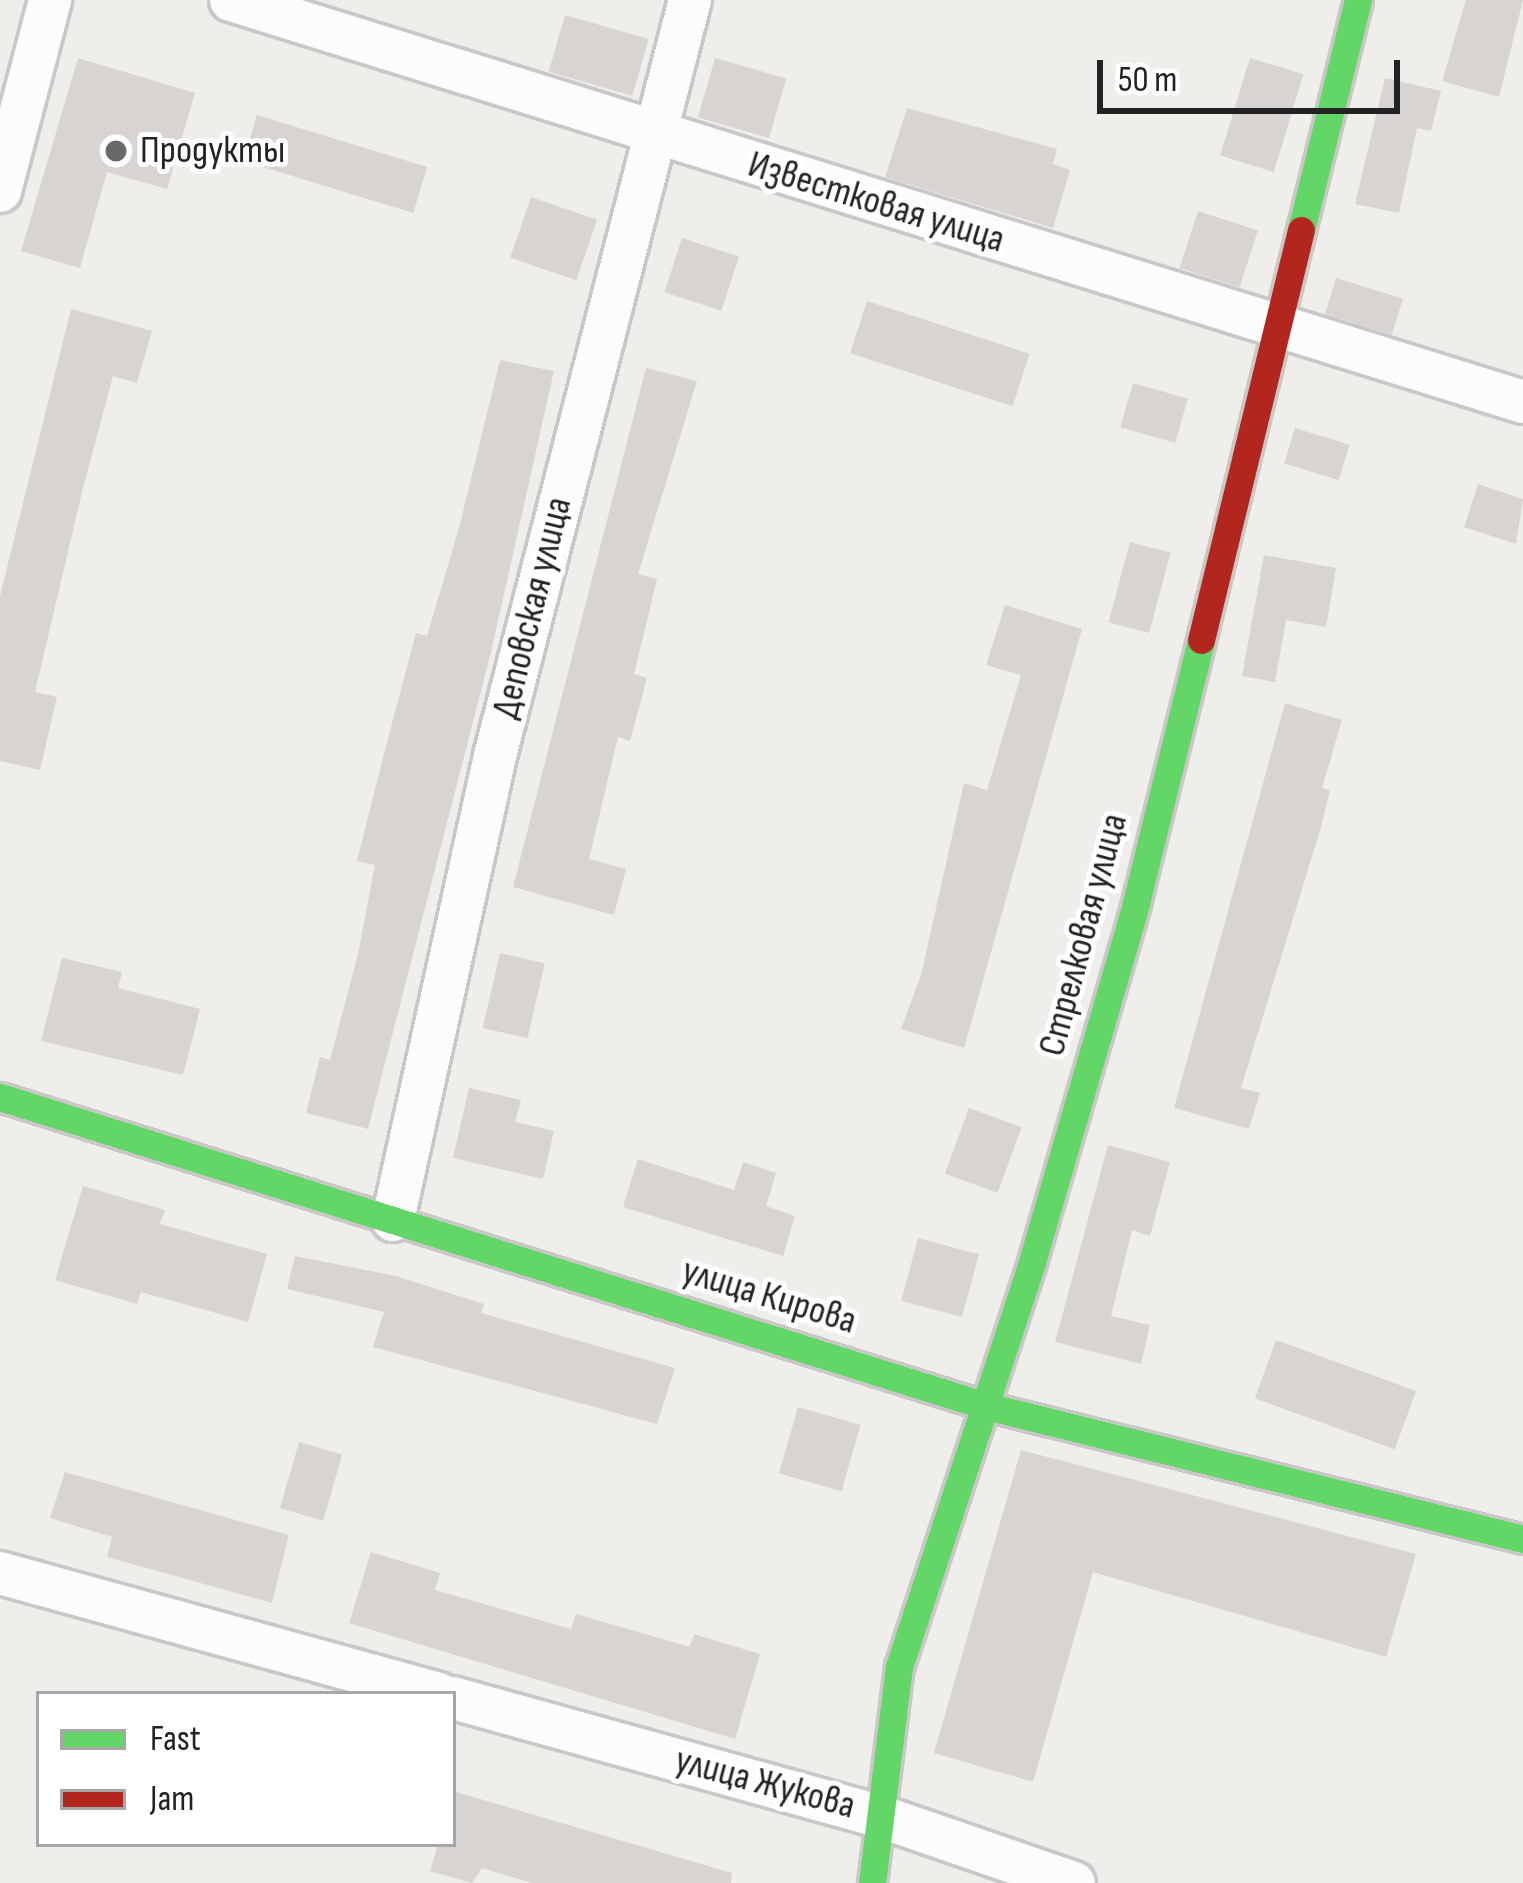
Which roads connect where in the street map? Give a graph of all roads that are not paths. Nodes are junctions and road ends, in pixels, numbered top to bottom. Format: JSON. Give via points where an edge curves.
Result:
{"nodes":[{"id":1,"x":50,"y":0,"type":"edge"},
{"id":2,"x":231,"y":0,"type":"edge"},
{"id":3,"x":690,"y":0,"type":"edge"},
{"id":4,"x":1358,"y":0,"type":"edge"},
{"id":5,"x":655,"y":136,"type":"junction"},
{"id":6,"x":0,"y":191,"type":"edge"},
{"id":7,"x":1272,"y":324,"type":"junction"},
{"id":8,"x":1523,"y":402,"type":"edge"},
{"id":9,"x":0,"y":1096,"type":"edge"},
{"id":10,"x":393,"y":1220,"type":"junction"},
{"id":11,"x":986,"y":1406,"type":"junction"},
{"id":12,"x":1523,"y":1539,"type":"edge"},
{"id":13,"x":0,"y":1573,"type":"edge"},
{"id":14,"x":428,"y":1691,"type":"edge"},
{"id":15,"x":456,"y":1699,"type":"edge"},
{"id":16,"x":879,"y":1816,"type":"junction"},
{"id":17,"x":872,"y":1883,"type":"edge"},
{"id":18,"x":1074,"y":1883,"type":"edge"}],
"edges":[{"from":1,"to":6,"type":"street"},
{"from":2,"to":5,"type":"street","name":"Известковая улица"},
{"from":3,"to":5,"type":"street","name":"Деповская улица"},
{"from":4,"to":7,"type":"street","name":"Стрелковая улица"},
{"from":5,"to":7,"type":"street","name":"Известковая улица"},
{"from":5,"to":10,"type":"street","name":"Деповская улица","via":[[495,756]]},
{"from":7,"to":8,"type":"street","name":"Известковая улица"},
{"from":7,"to":11,"type":"street","name":"Стрелковая улица","via":[[1136,903]]},
{"from":9,"to":10,"type":"street","name":"улица Кирова"},
{"from":10,"to":11,"type":"street","name":"улица Кирова"},
{"from":11,"to":12,"type":"street","name":"улица Кирова"},
{"from":11,"to":16,"type":"street","name":"Стрелковая улица","via":[[899,1666]]},
{"from":13,"to":14,"type":"street"},
{"from":15,"to":16,"type":"street","name":"улица Жукова"},
{"from":16,"to":17,"type":"street","name":"Стрелковая улица"},
{"from":16,"to":18,"type":"street","name":"улица Жукова"}]}
